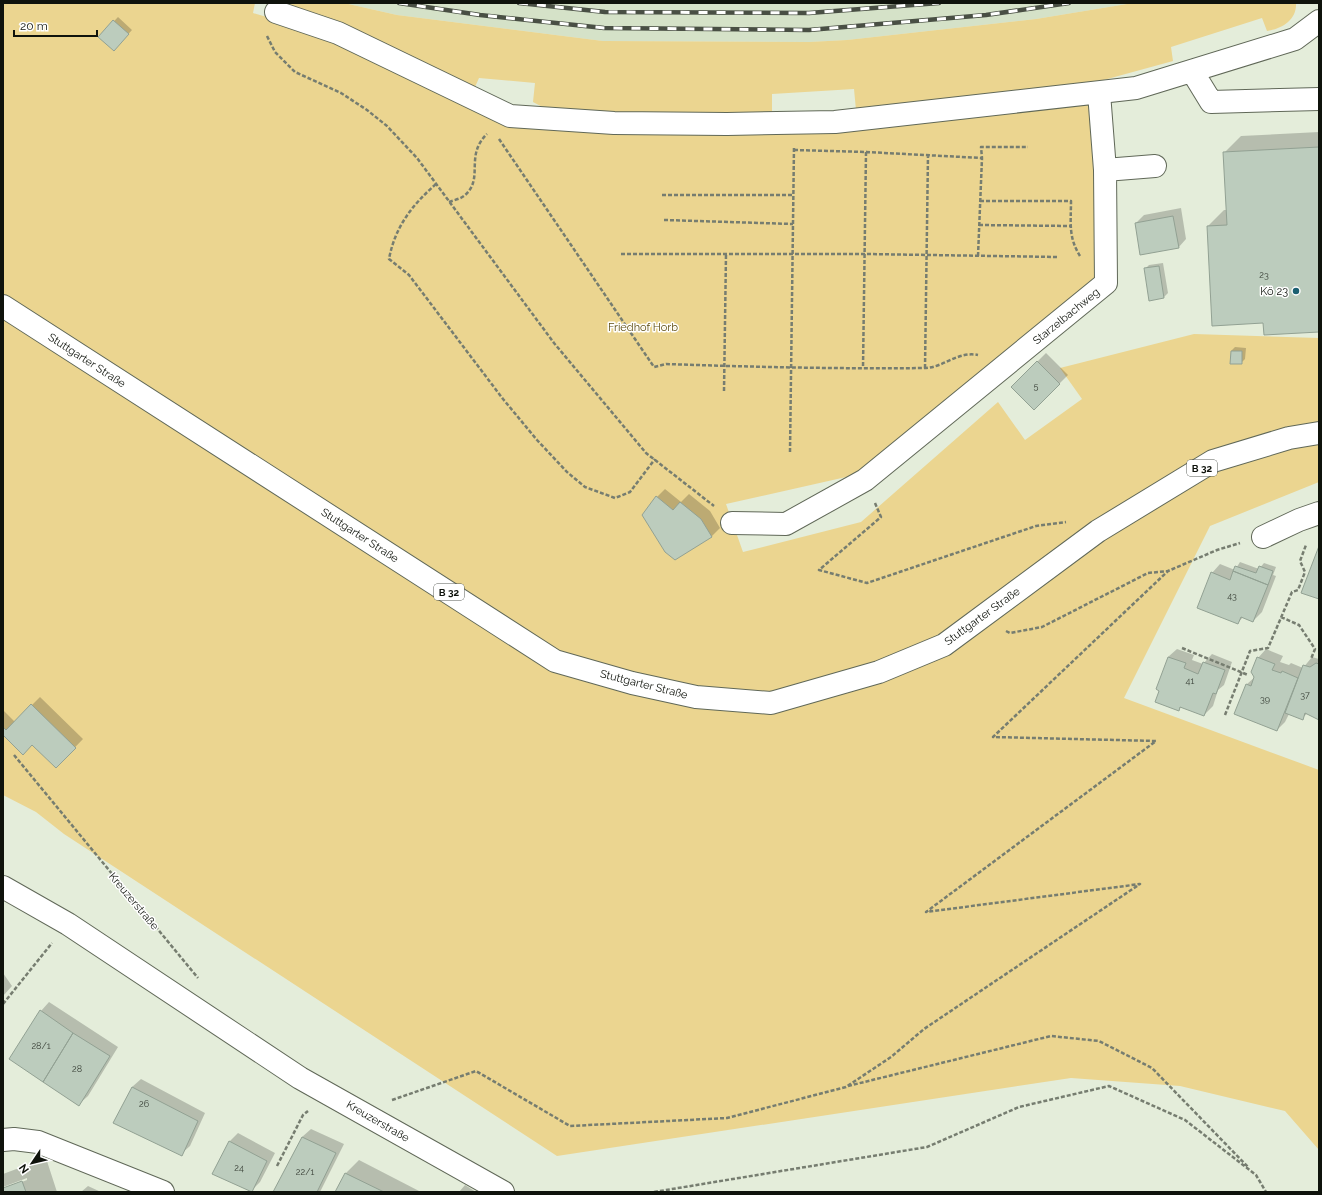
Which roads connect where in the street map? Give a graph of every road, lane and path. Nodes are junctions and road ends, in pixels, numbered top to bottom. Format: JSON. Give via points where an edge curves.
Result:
{"nodes":[{"id":1,"x":276,"y":12,"type":"dead end"},
{"id":2,"x":1319,"y":21,"type":"edge"},
{"id":3,"x":266,"y":33,"type":"dead end"},
{"id":4,"x":1192,"y":71,"type":"junction"},
{"id":5,"x":1099,"y":93,"type":"junction"},
{"id":6,"x":1319,"y":99,"type":"edge"},
{"id":7,"x":499,"y":122,"type":"junction"},
{"id":8,"x":795,"y":123,"type":"junction"},
{"id":9,"x":1028,"y":147,"type":"dead end"},
{"id":10,"x":794,"y":150,"type":"junction"},
{"id":11,"x":866,"y":152,"type":"junction"},
{"id":12,"x":928,"y":155,"type":"junction"},
{"id":13,"x":982,"y":158,"type":"junction"},
{"id":14,"x":1155,"y":166,"type":"dead end"},
{"id":15,"x":1106,"y":170,"type":"junction"},
{"id":16,"x":436,"y":184,"type":"junction"},
{"id":17,"x":662,"y":195,"type":"dead end"},
{"id":18,"x":793,"y":195,"type":"junction"},
{"id":19,"x":980,"y":201,"type":"junction"},
{"id":20,"x":449,"y":202,"type":"junction"},
{"id":21,"x":664,"y":220,"type":"dead end"},
{"id":22,"x":793,"y":224,"type":"junction"},
{"id":23,"x":979,"y":225,"type":"junction"},
{"id":24,"x":1071,"y":226,"type":"junction"},
{"id":25,"x":726,"y":253,"type":"junction"},
{"id":26,"x":793,"y":253,"type":"junction"},
{"id":27,"x":621,"y":254,"type":"dead end"},
{"id":28,"x":865,"y":254,"type":"junction"},
{"id":29,"x":928,"y":255,"type":"junction"},
{"id":30,"x":978,"y":256,"type":"junction"},
{"id":31,"x":1058,"y":258,"type":"dead end"},
{"id":32,"x":1100,"y":288,"type":"junction"},
{"id":33,"x":3,"y":306,"type":"edge"},
{"id":34,"x":1010,"y":362,"type":"junction"},
{"id":35,"x":723,"y":366,"type":"junction"},
{"id":36,"x":863,"y":368,"type":"junction"},
{"id":37,"x":925,"y":368,"type":"junction"},
{"id":38,"x":791,"y":369,"type":"junction"},
{"id":39,"x":724,"y":391,"type":"dead end"},
{"id":40,"x":1319,"y":433,"type":"edge"},
{"id":41,"x":790,"y":452,"type":"dead end"},
{"id":42,"x":655,"y":459,"type":"junction"},
{"id":43,"x":865,"y":480,"type":"junction"},
{"id":44,"x":1319,"y":513,"type":"edge"},
{"id":45,"x":1072,"y":521,"type":"dead end"},
{"id":46,"x":732,"y":523,"type":"joint"},
{"id":47,"x":1263,"y":536,"type":"joint"},
{"id":48,"x":1168,"y":572,"type":"junction"},
{"id":49,"x":984,"y":616,"type":"junction"},
{"id":50,"x":1281,"y":617,"type":"junction"},
{"id":51,"x":1182,"y":648,"type":"dead end"},
{"id":52,"x":1311,"y":659,"type":"dead end"},
{"id":53,"x":1241,"y":673,"type":"junction"},
{"id":54,"x":1248,"y":675,"type":"dead end"},
{"id":55,"x":1225,"y":715,"type":"dead end"},
{"id":56,"x":14,"y":755,"type":"dead end"},
{"id":57,"x":3,"y":887,"type":"edge"},
{"id":58,"x":68,"y":924,"type":"junction"},
{"id":59,"x":199,"y":979,"type":"dead end"},
{"id":60,"x":3,"y":1004,"type":"edge"},
{"id":61,"x":846,"y":1087,"type":"junction"},
{"id":62,"x":329,"y":1094,"type":"junction"},
{"id":63,"x":360,"y":1111,"type":"junction"},
{"id":64,"x":7,"y":1135,"type":"edge"},
{"id":65,"x":277,"y":1166,"type":"dead end"},
{"id":66,"x":1256,"y":1175,"type":"junction"},
{"id":67,"x":163,"y":1192,"type":"edge"},
{"id":68,"x":503,"y":1192,"type":"edge"},
{"id":69,"x":654,"y":1192,"type":"edge"},
{"id":70,"x":1266,"y":1192,"type":"edge"}],
"edges":[{"from":1,"to":7,"type":"street","via":[[338,33]]},
{"from":2,"to":4,"type":"street","via":[[1295,39]]},
{"from":3,"to":16,"type":"path","via":[[275,52],[295,72],[341,93],[387,126],[417,158]]},
{"from":4,"to":5,"type":"street","via":[[1136,88]]},
{"from":4,"to":6,"type":"street","via":[[1211,102]]},
{"from":5,"to":8,"type":"street","via":[[857,120]]},
{"from":5,"to":15,"type":"street","name":"Starzelbachweg"},
{"from":7,"to":8,"type":"street"},
{"from":7,"to":20,"type":"path","via":[[478,144],[475,152],[474,180],[470,189],[464,196]]},
{"from":7,"to":35,"type":"path","via":[[654,367],[666,364]]},
{"from":8,"to":10,"type":"path"},
{"from":9,"to":13,"type":"path","via":[[981,147]]},
{"from":10,"to":11,"type":"path"},
{"from":10,"to":18,"type":"path"},
{"from":11,"to":12,"type":"path"},
{"from":11,"to":28,"type":"path"},
{"from":12,"to":13,"type":"path"},
{"from":12,"to":29,"type":"path"},
{"from":13,"to":19,"type":"path"},
{"from":14,"to":15,"type":"street"},
{"from":15,"to":32,"type":"street","name":"Starzelbachweg","via":[[1106,283]]},
{"from":16,"to":20,"type":"path"},
{"from":16,"to":42,"type":"path","via":[[406,215],[396,232],[389,259],[409,275],[537,440],[585,487],[615,498],[630,492]]},
{"from":17,"to":18,"type":"path"},
{"from":18,"to":22,"type":"path"},
{"from":19,"to":23,"type":"path"},
{"from":19,"to":24,"type":"path","via":[[1072,201]]},
{"from":20,"to":42,"type":"path","via":[[554,343],[646,452]]},
{"from":21,"to":22,"type":"path"},
{"from":22,"to":26,"type":"path"},
{"from":23,"to":24,"type":"path"},
{"from":23,"to":30,"type":"path"},
{"from":24,"to":32,"type":"path","via":[[1073,244]]},
{"from":25,"to":26,"type":"path"},
{"from":25,"to":27,"type":"path"},
{"from":25,"to":35,"type":"path"},
{"from":26,"to":28,"type":"path"},
{"from":26,"to":38,"type":"path"},
{"from":28,"to":29,"type":"path"},
{"from":28,"to":36,"type":"path"},
{"from":29,"to":30,"type":"path"},
{"from":29,"to":37,"type":"path"},
{"from":30,"to":31,"type":"path"},
{"from":32,"to":34,"type":"street","name":"Starzelbachweg"},
{"from":33,"to":49,"type":"street","name":"Stuttgarter Straße","number":"B 32","via":[[555,661],[632,683],[696,697],[771,703],[879,672],[944,645]]},
{"from":34,"to":37,"type":"path","via":[[968,353],[934,367]]},
{"from":34,"to":43,"type":"street","name":"Starzelbachweg"},
{"from":35,"to":38,"type":"path"},
{"from":35,"to":39,"type":"path"},
{"from":36,"to":37,"type":"path"},
{"from":36,"to":38,"type":"path"},
{"from":38,"to":41,"type":"path"},
{"from":40,"to":49,"type":"street","name":"Stuttgarter Straße","number":"B 32","via":[[1289,438],[1213,461],[1098,531]]},
{"from":42,"to":46,"type":"path"},
{"from":43,"to":45,"type":"path","via":[[881,517],[819,570],[867,583],[1036,526]]},
{"from":43,"to":46,"type":"street","name":"Starzelbachweg","via":[[786,524]]},
{"from":44,"to":47,"type":"street"},
{"from":44,"to":50,"type":"path","via":[[1300,561],[1305,572],[1298,590],[1292,592]]},
{"from":47,"to":48,"type":"path","via":[[1217,550]]},
{"from":48,"to":49,"type":"path","via":[[1148,574],[1042,627],[1010,633]]},
{"from":48,"to":61,"type":"path","via":[[993,737],[1156,741],[926,912],[1140,884],[924,1029],[891,1057]]},
{"from":50,"to":52,"type":"path","via":[[1299,625],[1315,649]]},
{"from":50,"to":53,"type":"path","via":[[1268,648],[1250,651]]},
{"from":51,"to":53,"type":"path"},
{"from":53,"to":54,"type":"path"},
{"from":53,"to":55,"type":"path"},
{"from":56,"to":59,"type":"path","name":"Kreuzerstraße"},
{"from":57,"to":58,"type":"street","name":"Kreuzerstraße"},
{"from":58,"to":60,"type":"path"},
{"from":58,"to":62,"type":"street","name":"Kreuzerstraße","via":[[300,1078]]},
{"from":61,"to":63,"type":"path","via":[[727,1118],[570,1126],[476,1071]]},
{"from":61,"to":66,"type":"path","via":[[1050,1036],[1099,1040],[1152,1068]]},
{"from":62,"to":63,"type":"street","name":"Kreuzerstraße"},
{"from":62,"to":65,"type":"path","via":[[319,1108],[311,1109],[302,1115]]},
{"from":63,"to":68,"type":"street","name":"Kreuzerstraße"},
{"from":64,"to":67,"type":"street","via":[[38,1142]]},
{"from":66,"to":69,"type":"path","via":[[1185,1120],[1109,1086],[1019,1106],[927,1147]]},
{"from":66,"to":70,"type":"path"}]}
